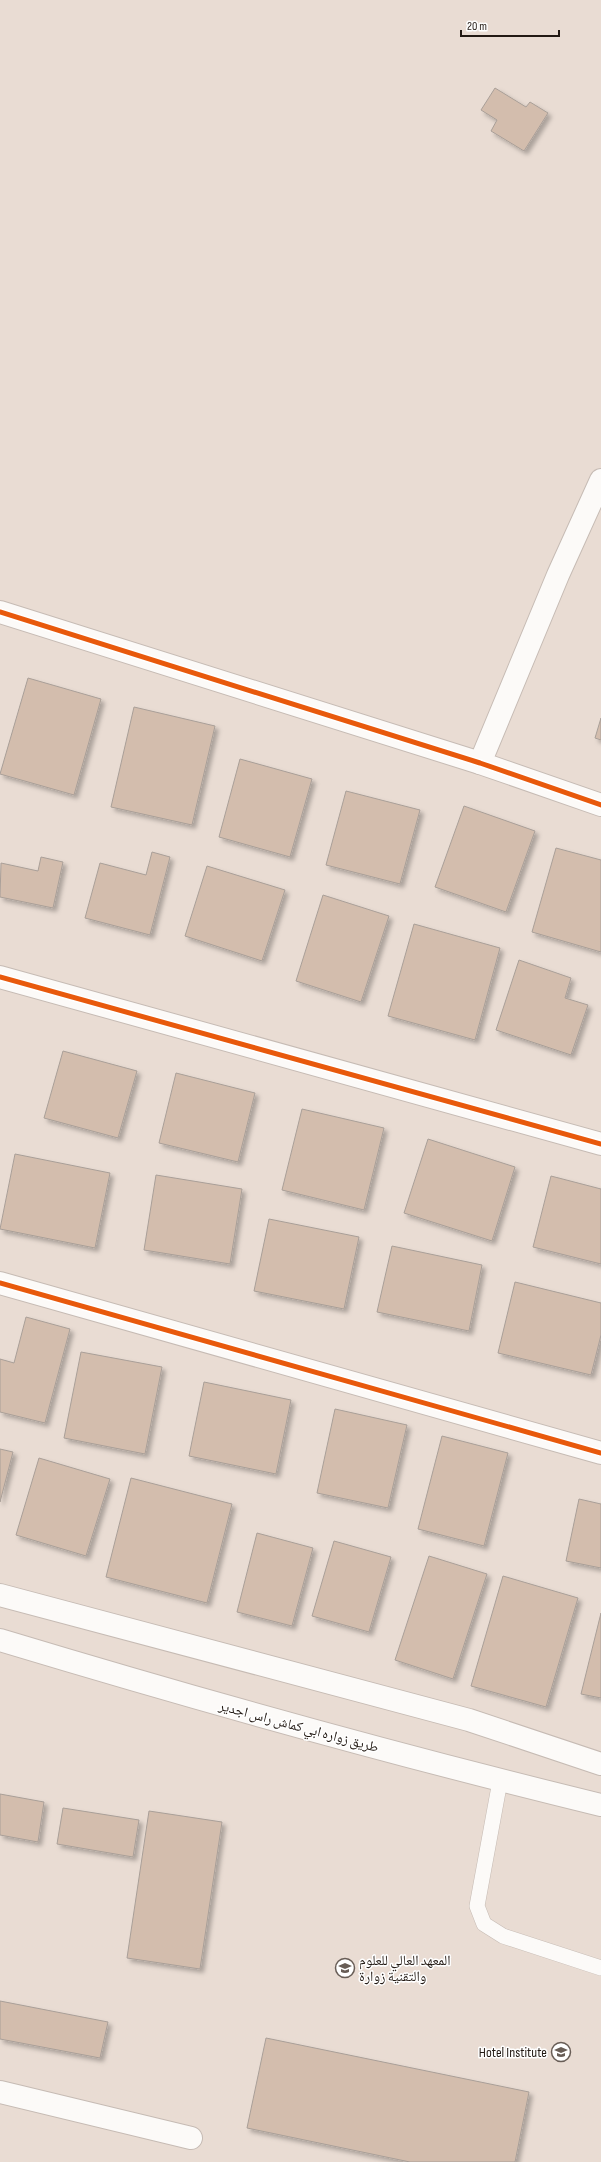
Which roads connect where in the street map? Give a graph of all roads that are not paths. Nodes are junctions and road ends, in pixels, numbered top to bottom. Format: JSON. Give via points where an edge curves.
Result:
{"nodes":[{"id":1,"x":601,"y":480,"type":"edge"},
{"id":2,"x":0,"y":612,"type":"edge"},
{"id":3,"x":480,"y":763,"type":"junction"},
{"id":4,"x":601,"y":805,"type":"edge"},
{"id":5,"x":1,"y":981,"type":"edge"},
{"id":6,"x":601,"y":1144,"type":"edge"},
{"id":7,"x":0,"y":1283,"type":"edge"},
{"id":8,"x":601,"y":1453,"type":"edge"},
{"id":9,"x":0,"y":1595,"type":"edge"},
{"id":10,"x":0,"y":1640,"type":"edge"},
{"id":11,"x":601,"y":1764,"type":"edge"},
{"id":12,"x":500,"y":1781,"type":"junction"},
{"id":13,"x":601,"y":1805,"type":"edge"},
{"id":14,"x":601,"y":1968,"type":"edge"},
{"id":15,"x":0,"y":2092,"type":"edge"},
{"id":16,"x":191,"y":2138,"type":"dead end"}],
"edges":[{"from":1,"to":3,"type":"street","via":[[558,575]]},
{"from":2,"to":3,"type":"street"},
{"from":3,"to":4,"type":"street"},
{"from":5,"to":6,"type":"street"},
{"from":7,"to":8,"type":"street"},
{"from":9,"to":11,"type":"street","via":[[469,1720]]},
{"from":10,"to":12,"type":"street","name":"طريق زواره ابي كماش راس اجدير","via":[[163,1689]]},
{"from":12,"to":13,"type":"street","name":"طريق زواره ابي كماش راس اجدير"},
{"from":12,"to":14,"type":"lane","via":[[477,1906],[484,1924],[503,1936]]},
{"from":15,"to":16,"type":"street"}]}
